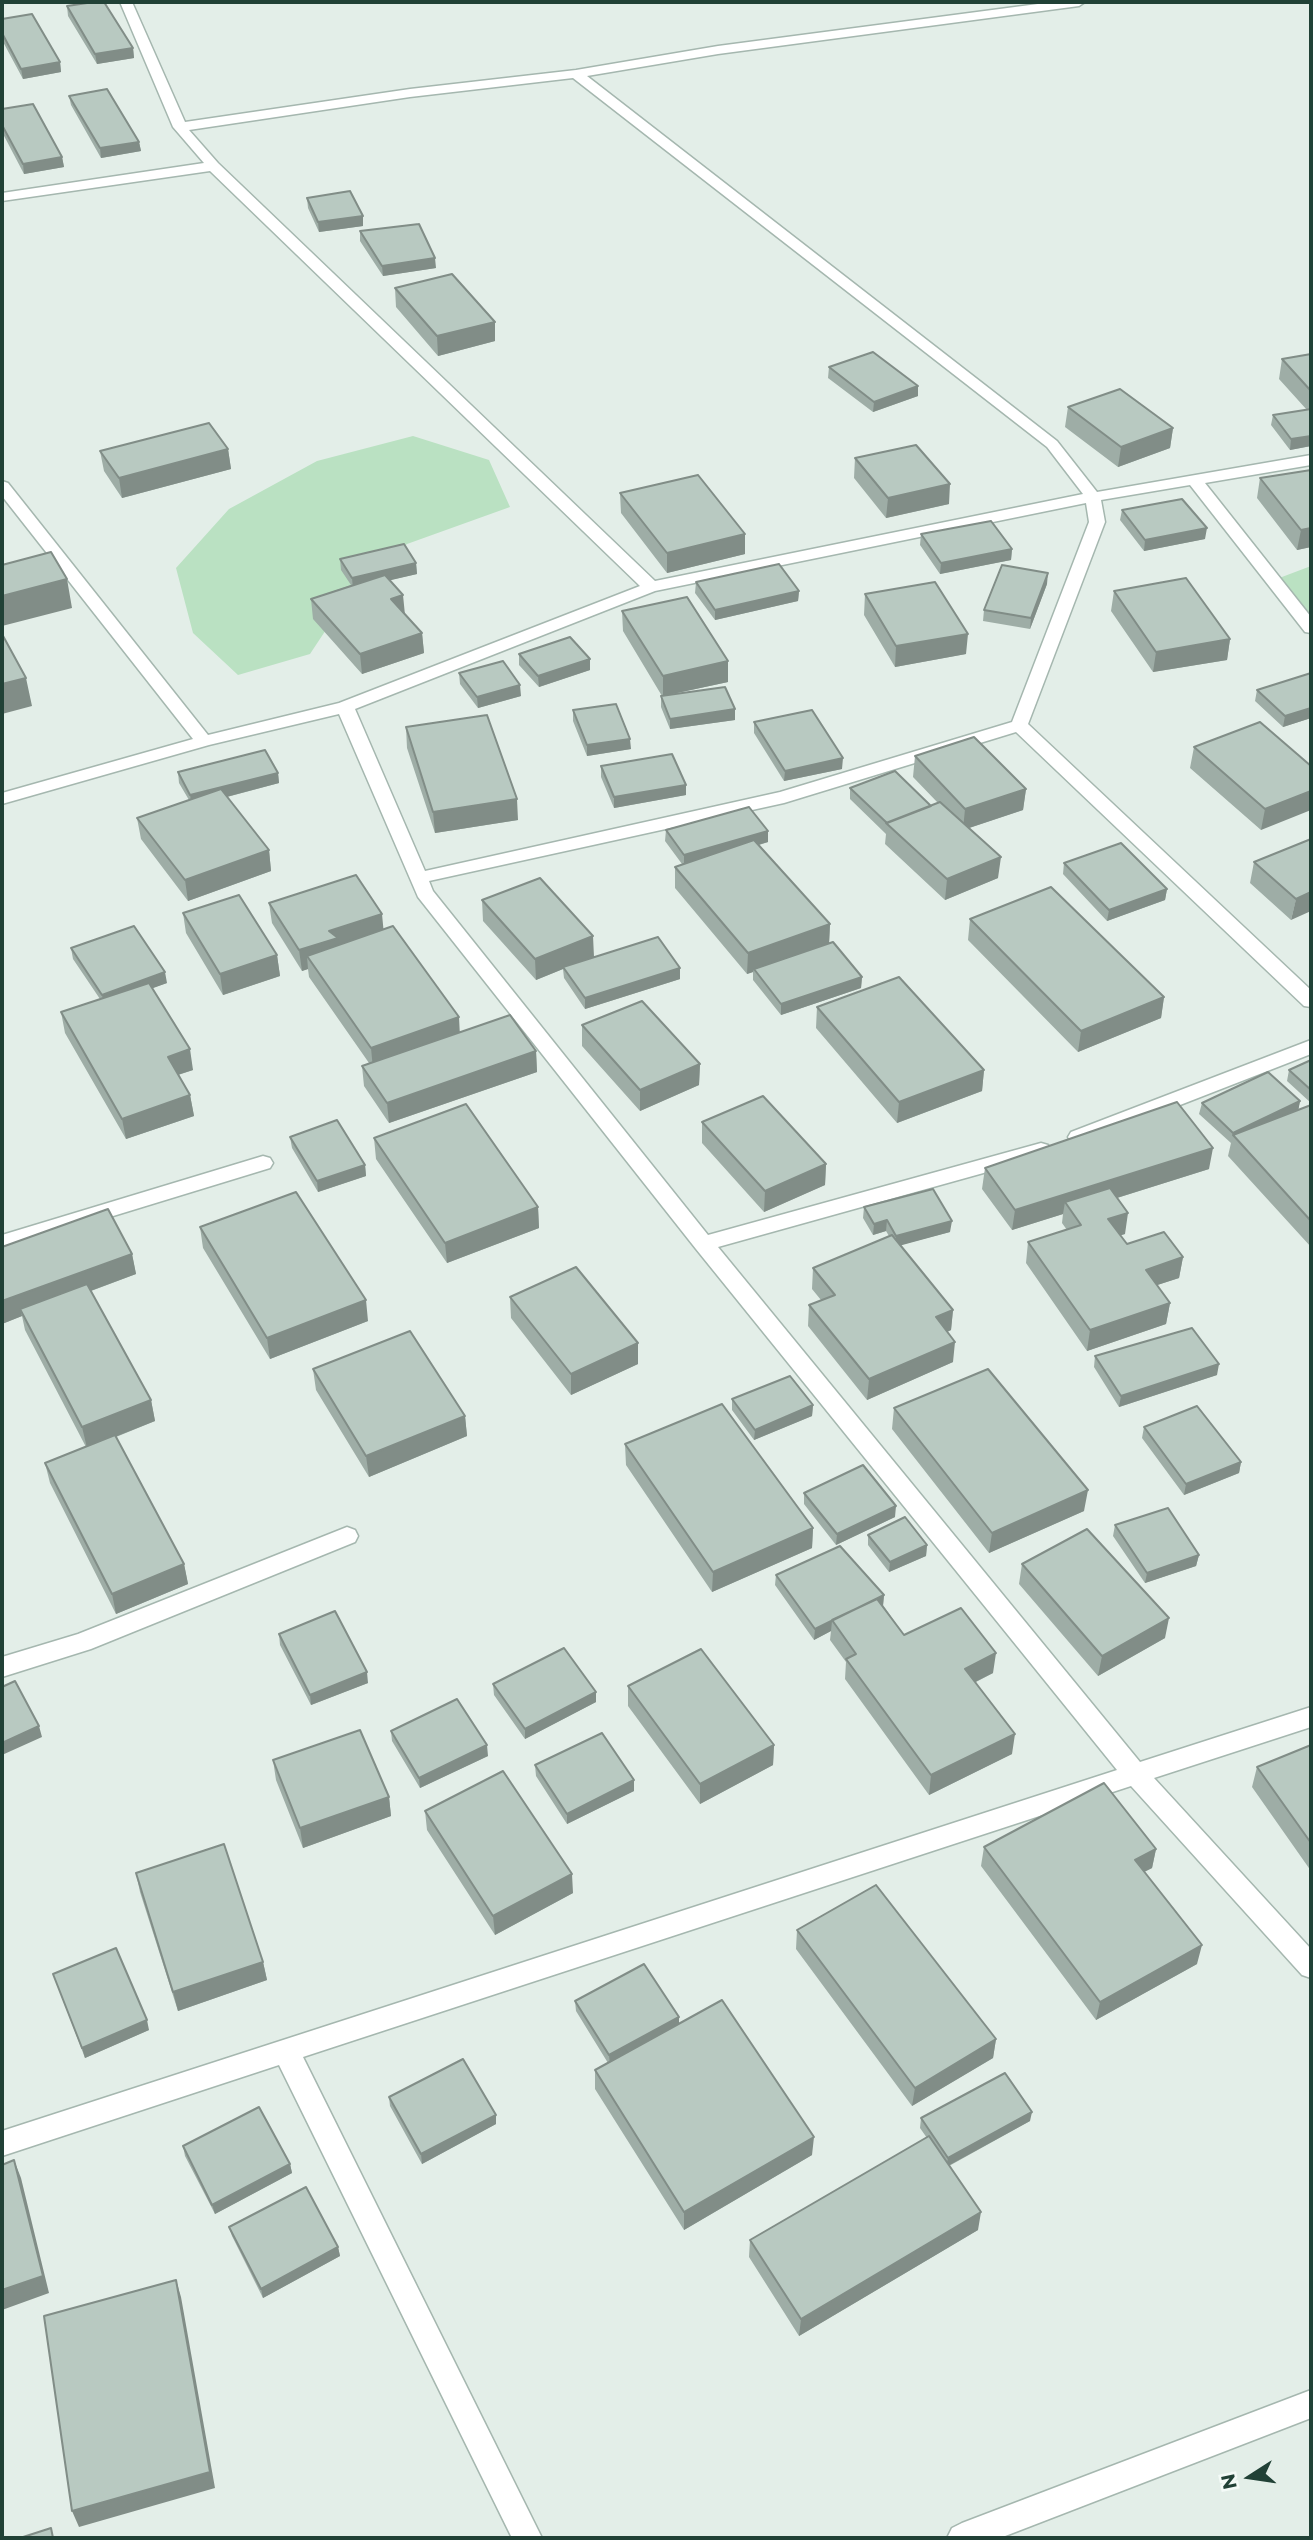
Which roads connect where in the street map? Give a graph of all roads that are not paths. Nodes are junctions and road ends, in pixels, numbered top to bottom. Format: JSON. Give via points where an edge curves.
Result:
{"nodes":[{"id":1,"x":126,"y":2,"type":"edge"},
{"id":2,"x":1079,"y":2,"type":"edge"},
{"id":3,"x":576,"y":74,"type":"junction"},
{"id":4,"x":180,"y":127,"type":"junction"},
{"id":5,"x":213,"y":166,"type":"junction"},
{"id":6,"x":2,"y":197,"type":"edge"},
{"id":7,"x":1311,"y":460,"type":"edge"},
{"id":8,"x":1195,"y":481,"type":"junction"},
{"id":9,"x":2,"y":486,"type":"edge"},
{"id":10,"x":1093,"y":497,"type":"junction"},
{"id":11,"x":651,"y":587,"type":"junction"},
{"id":12,"x":1311,"y":628,"type":"edge"},
{"id":13,"x":345,"y":707,"type":"junction"},
{"id":14,"x":1019,"y":724,"type":"junction"},
{"id":15,"x":204,"y":741,"type":"junction"},
{"id":16,"x":2,"y":799,"type":"edge"},
{"id":17,"x":418,"y":878,"type":"junction"},
{"id":18,"x":1311,"y":1001,"type":"edge"},
{"id":19,"x":1311,"y":1047,"type":"edge"},
{"id":20,"x":263,"y":1163,"type":"dead end"},
{"id":21,"x":2,"y":1243,"type":"edge"},
{"id":22,"x":703,"y":1244,"type":"junction"},
{"id":23,"x":347,"y":1536,"type":"dead end"},
{"id":24,"x":2,"y":1667,"type":"edge"},
{"id":25,"x":1311,"y":1717,"type":"edge"},
{"id":26,"x":1135,"y":1774,"type":"junction"},
{"id":27,"x":1311,"y":1967,"type":"edge"},
{"id":28,"x":286,"y":2051,"type":"junction"},
{"id":29,"x":2,"y":2143,"type":"edge"},
{"id":30,"x":1311,"y":2404,"type":"edge"},
{"id":31,"x":527,"y":2538,"type":"edge"},
{"id":32,"x":962,"y":2538,"type":"edge"}],
"edges":[{"from":1,"to":4,"type":"street"},
{"from":2,"to":3,"type":"street","via":[[718,50]]},
{"from":3,"to":4,"type":"street"},
{"from":3,"to":10,"type":"street","via":[[1052,444]]},
{"from":4,"to":5,"type":"street"},
{"from":5,"to":6,"type":"street"},
{"from":5,"to":11,"type":"street"},
{"from":7,"to":8,"type":"street"},
{"from":8,"to":10,"type":"street"},
{"from":8,"to":12,"type":"street"},
{"from":9,"to":15,"type":"street"},
{"from":10,"to":11,"type":"street"},
{"from":10,"to":14,"type":"street","via":[[1097,522]]},
{"from":11,"to":13,"type":"street"},
{"from":13,"to":15,"type":"street"},
{"from":13,"to":17,"type":"street"},
{"from":14,"to":17,"type":"street","via":[[784,797]]},
{"from":14,"to":18,"type":"street"},
{"from":15,"to":16,"type":"street"},
{"from":17,"to":22,"type":"street","via":[[425,893]]},
{"from":19,"to":22,"type":"street","via":[[1052,1147]]},
{"from":20,"to":21,"type":"street"},
{"from":22,"to":26,"type":"street"},
{"from":23,"to":24,"type":"street","via":[[83,1642]]},
{"from":25,"to":26,"type":"street"},
{"from":26,"to":27,"type":"street"},
{"from":26,"to":28,"type":"street"},
{"from":28,"to":29,"type":"street"},
{"from":28,"to":31,"type":"street"},
{"from":30,"to":32,"type":"street"}]}
